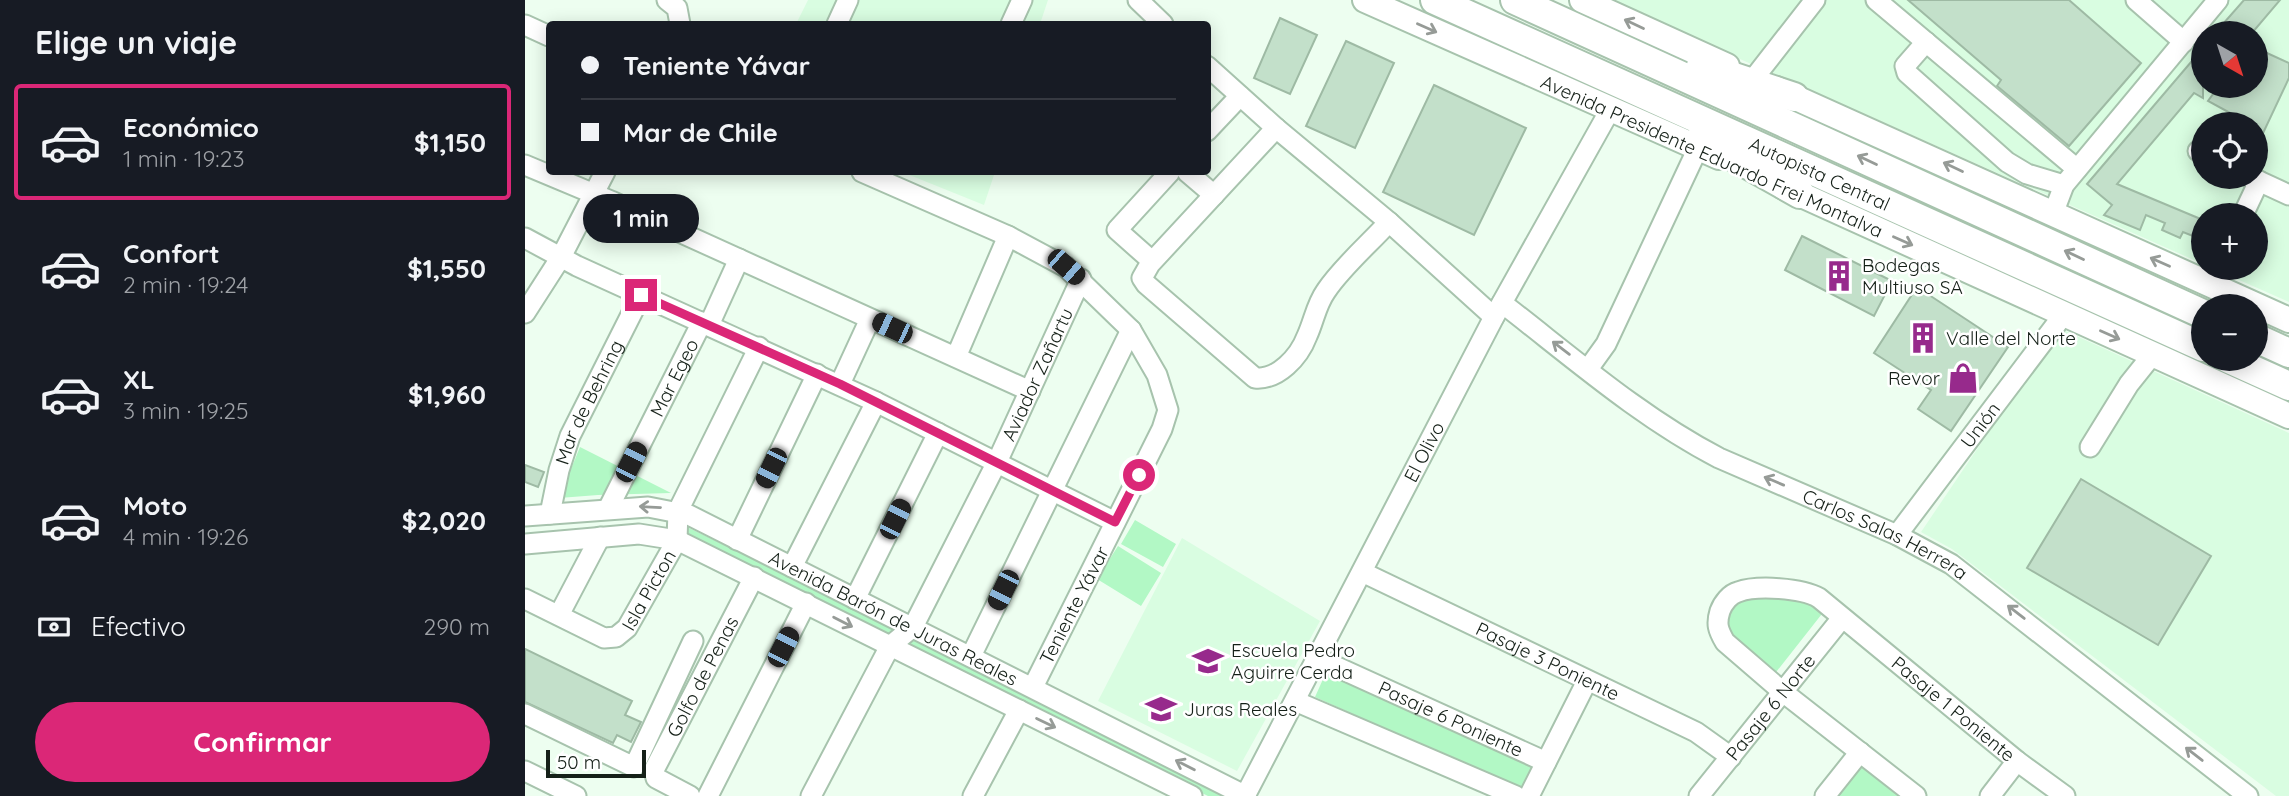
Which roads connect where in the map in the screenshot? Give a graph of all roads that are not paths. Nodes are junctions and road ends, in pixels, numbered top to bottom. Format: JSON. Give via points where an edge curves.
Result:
{"nodes":[{"id":1,"x":848,"y":0,"type":"edge"},
{"id":2,"x":1022,"y":0,"type":"edge"},
{"id":3,"x":1138,"y":0,"type":"edge"},
{"id":4,"x":1365,"y":0,"type":"edge"},
{"id":5,"x":1435,"y":0,"type":"edge"},
{"id":6,"x":1515,"y":0,"type":"edge"},
{"id":7,"x":1582,"y":0,"type":"edge"},
{"id":8,"x":1815,"y":0,"type":"edge"},
{"id":9,"x":1876,"y":0,"type":"edge"},
{"id":10,"x":2136,"y":0,"type":"edge"},
{"id":11,"x":2218,"y":0,"type":"edge"},
{"id":12,"x":838,"y":21,"type":"edge"},
{"id":13,"x":1012,"y":21,"type":"edge"},
{"id":14,"x":1160,"y":21,"type":"edge"},
{"id":15,"x":525,"y":25,"type":"edge"},
{"id":16,"x":1578,"y":28,"type":"junction"},
{"id":17,"x":546,"y":35,"type":"edge"},
{"id":18,"x":1926,"y":42,"type":"junction"},
{"id":19,"x":2184,"y":42,"type":"junction"},
{"id":20,"x":1559,"y":55,"type":"junction"},
{"id":21,"x":1211,"y":70,"type":"edge"},
{"id":22,"x":1753,"y":78,"type":"junction"},
{"id":23,"x":1240,"y":96,"type":"junction"},
{"id":24,"x":1794,"y":97,"type":"junction"},
{"id":25,"x":1610,"y":110,"type":"junction"},
{"id":26,"x":1211,"y":127,"type":"edge"},
{"id":27,"x":1276,"y":128,"type":"junction"},
{"id":28,"x":1698,"y":148,"type":"junction"},
{"id":29,"x":525,"y":165,"type":"edge"},
{"id":30,"x":2077,"y":169,"type":"junction"},
{"id":31,"x":546,"y":174,"type":"edge"},
{"id":32,"x":548,"y":175,"type":"edge"},
{"id":33,"x":603,"y":175,"type":"edge"},
{"id":34,"x":869,"y":175,"type":"edge"},
{"id":35,"x":1167,"y":175,"type":"edge"},
{"id":36,"x":1191,"y":175,"type":"edge"},
{"id":37,"x":2064,"y":185,"type":"junction"},
{"id":38,"x":2268,"y":185,"type":"edge"},
{"id":39,"x":1800,"y":194,"type":"junction"},
{"id":40,"x":593,"y":195,"type":"junction"},
{"id":41,"x":1214,"y":195,"type":"junction"},
{"id":42,"x":2289,"y":195,"type":"edge"},
{"id":43,"x":2053,"y":214,"type":"junction"},
{"id":44,"x":1389,"y":222,"type":"junction"},
{"id":45,"x":1008,"y":236,"type":"junction"},
{"id":46,"x":525,"y":239,"type":"edge"},
{"id":47,"x":561,"y":257,"type":"junction"},
{"id":48,"x":739,"y":259,"type":"junction"},
{"id":49,"x":1152,"y":261,"type":"junction"},
{"id":50,"x":2191,"y":267,"type":"edge"},
{"id":51,"x":1081,"y":279,"type":"junction"},
{"id":52,"x":2221,"y":280,"type":"edge"},
{"id":53,"x":641,"y":295,"type":"junction"},
{"id":54,"x":2191,"y":309,"type":"edge"},
{"id":55,"x":1498,"y":310,"type":"junction"},
{"id":56,"x":526,"y":311,"type":"edge"},
{"id":57,"x":2064,"y":314,"type":"junction"},
{"id":58,"x":870,"y":318,"type":"junction"},
{"id":59,"x":2289,"y":320,"type":"edge"},
{"id":60,"x":705,"y":323,"type":"junction"},
{"id":61,"x":1131,"y":330,"type":"junction"},
{"id":62,"x":2191,"y":342,"type":"edge"},
{"id":63,"x":2268,"y":343,"type":"edge"},
{"id":64,"x":759,"y":347,"type":"junction"},
{"id":65,"x":2289,"y":353,"type":"edge"},
{"id":66,"x":2153,"y":354,"type":"junction"},
{"id":67,"x":956,"y":357,"type":"junction"},
{"id":68,"x":1588,"y":369,"type":"junction"},
{"id":69,"x":2256,"y":371,"type":"edge"},
{"id":70,"x":817,"y":373,"type":"junction"},
{"id":71,"x":840,"y":384,"type":"junction"},
{"id":72,"x":2289,"y":386,"type":"edge"},
{"id":73,"x":1030,"y":391,"type":"junction"},
{"id":74,"x":876,"y":402,"type":"junction"},
{"id":75,"x":2289,"y":416,"type":"edge"},
{"id":76,"x":938,"y":433,"type":"junction"},
{"id":77,"x":2090,"y":447,"type":"dead end"},
{"id":78,"x":997,"y":462,"type":"junction"},
{"id":79,"x":1051,"y":490,"type":"junction"},
{"id":80,"x":608,"y":509,"type":"junction"},
{"id":81,"x":678,"y":511,"type":"junction"},
{"id":82,"x":551,"y":514,"type":"junction"},
{"id":83,"x":525,"y":516,"type":"edge"},
{"id":84,"x":1115,"y":522,"type":"junction"},
{"id":85,"x":1897,"y":535,"type":"junction"},
{"id":86,"x":600,"y":537,"type":"junction"},
{"id":87,"x":677,"y":540,"type":"junction"},
{"id":88,"x":737,"y":540,"type":"junction"},
{"id":89,"x":525,"y":544,"type":"edge"},
{"id":90,"x":792,"y":567,"type":"junction"},
{"id":91,"x":1362,"y":572,"type":"junction"},
{"id":92,"x":754,"y":577,"type":"junction"},
{"id":93,"x":525,"y":599,"type":"edge"},
{"id":94,"x":855,"y":599,"type":"junction"},
{"id":95,"x":806,"y":603,"type":"junction"},
{"id":96,"x":559,"y":615,"type":"junction"},
{"id":97,"x":1842,"y":618,"type":"junction"},
{"id":98,"x":913,"y":627,"type":"junction"},
{"id":99,"x":693,"y":641,"type":"dead end"},
{"id":100,"x":890,"y":646,"type":"junction"},
{"id":101,"x":971,"y":656,"type":"junction"},
{"id":102,"x":1317,"y":658,"type":"junction"},
{"id":103,"x":1587,"y":681,"type":"junction"},
{"id":104,"x":1033,"y":687,"type":"junction"},
{"id":105,"x":1783,"y":692,"type":"junction"},
{"id":106,"x":1295,"y":701,"type":"junction"},
{"id":107,"x":1019,"y":710,"type":"junction"},
{"id":108,"x":525,"y":714,"type":"edge"},
{"id":109,"x":1860,"y":752,"type":"junction"},
{"id":110,"x":1731,"y":757,"type":"junction"},
{"id":111,"x":2017,"y":761,"type":"junction"},
{"id":112,"x":1546,"y":762,"type":"junction"},
{"id":113,"x":527,"y":777,"type":"edge"},
{"id":114,"x":576,"y":796,"type":"edge"},
{"id":115,"x":690,"y":796,"type":"edge"},
{"id":116,"x":708,"y":796,"type":"edge"},
{"id":117,"x":811,"y":796,"type":"edge"},
{"id":118,"x":973,"y":796,"type":"edge"},
{"id":119,"x":1192,"y":796,"type":"edge"},
{"id":120,"x":1246,"y":796,"type":"edge"},
{"id":121,"x":1516,"y":796,"type":"edge"},
{"id":122,"x":1529,"y":796,"type":"edge"},
{"id":123,"x":1699,"y":796,"type":"edge"},
{"id":124,"x":1825,"y":796,"type":"edge"},
{"id":125,"x":1916,"y":796,"type":"edge"},
{"id":126,"x":1990,"y":796,"type":"edge"},
{"id":127,"x":2065,"y":796,"type":"edge"},
{"id":128,"x":2248,"y":796,"type":"edge"}],
"edges":[{"from":1,"to":12,"type":"street"},
{"from":2,"to":13,"type":"street"},
{"from":3,"to":14,"type":"street"},
{"from":4,"to":25,"type":"main road","name":"Avenida Presidente Eduardo Frei Montalva","one_way":true},
{"from":5,"to":20,"type":"highway","name":"Autopista Central"},
{"from":6,"to":16,"type":"highway","name":"Autopista Central"},
{"from":22,"to":7,"type":"main road","one_way":true},
{"from":8,"to":22,"type":"street"},
{"from":9,"to":18,"type":"street"},
{"from":10,"to":19,"type":"street"},
{"from":11,"to":19,"type":"street"},
{"from":15,"to":17,"type":"street"},
{"from":16,"to":24,"type":"highway"},
{"from":54,"to":16,"type":"highway","name":"Autopista Central","one_way":true},
{"from":18,"to":30,"type":"street"},
{"from":18,"to":37,"type":"street","via":[[1905,66],[1907,73],[2007,162],[2027,174]]},
{"from":19,"to":30,"type":"street"},
{"from":20,"to":39,"type":"highway"},
{"from":20,"to":62,"type":"highway","name":"Autopista Central"},
{"from":21,"to":23,"type":"street","name":"Carlos Salas Herrera"},
{"from":22,"to":24,"type":"main road"},
{"from":23,"to":26,"type":"street"},
{"from":23,"to":27,"type":"street","name":"Carlos Salas Herrera"},
{"from":43,"to":24,"type":"main road","one_way":true},
{"from":25,"to":28,"type":"main road","name":"Avenida Presidente Eduardo Frei Montalva"},
{"from":25,"to":55,"type":"street","name":"El Olivo"},
{"from":27,"to":41,"type":"street"},
{"from":27,"to":44,"type":"street","name":"Carlos Salas Herrera"},
{"from":28,"to":39,"type":"main road","name":"Avenida Presidente Eduardo Frei Montalva"},
{"from":28,"to":68,"type":"street","via":[[1606,344]]},
{"from":29,"to":31,"type":"street"},
{"from":30,"to":37,"type":"street"},
{"from":32,"to":40,"type":"street"},
{"from":33,"to":40,"type":"street"},
{"from":34,"to":45,"type":"street"},
{"from":35,"to":49,"type":"street","via":[[1117,230]]},
{"from":36,"to":41,"type":"street"},
{"from":37,"to":43,"type":"street"},
{"from":38,"to":42,"type":"street"},
{"from":39,"to":57,"type":"main road","name":"Avenida Presidente Eduardo Frei Montalva","one_way":true},
{"from":40,"to":47,"type":"street"},
{"from":40,"to":48,"type":"street"},
{"from":41,"to":49,"type":"street"},
{"from":50,"to":43,"type":"main road","one_way":true},
{"from":44,"to":49,"type":"street","via":[[1326,290],[1295,357],[1266,379],[1255,378],[1146,284],[1143,273]]},
{"from":44,"to":55,"type":"street","name":"Carlos Salas Herrera"},
{"from":45,"to":51,"type":"street","via":[[1052,257]]},
{"from":45,"to":67,"type":"street"},
{"from":46,"to":47,"type":"street"},
{"from":47,"to":53,"type":"street"},
{"from":47,"to":56,"type":"street"},
{"from":48,"to":58,"type":"street"},
{"from":48,"to":60,"type":"street","name":"Mar Egeo"},
{"from":51,"to":61,"type":"street"},
{"from":51,"to":73,"type":"street","name":"Aviador Zañartu"},
{"from":52,"to":59,"type":"main road"},
{"from":53,"to":60,"type":"street"},
{"from":53,"to":82,"type":"street","name":"Mar de Behring","via":[[570,436]]},
{"from":68,"to":55,"type":"street","name":"Carlos Salas Herrera","one_way":true},
{"from":55,"to":91,"type":"street","name":"El Olivo"},
{"from":57,"to":66,"type":"main road","name":"Avenida Presidente Eduardo Frei Montalva","one_way":true},
{"from":57,"to":85,"type":"street","name":"Unión"},
{"from":58,"to":67,"type":"street"},
{"from":58,"to":71,"type":"street"},
{"from":60,"to":64,"type":"street"},
{"from":60,"to":80,"type":"street","name":"Mar Egeo"},
{"from":61,"to":79,"type":"street"},
{"from":61,"to":84,"type":"street","name":"Teniente Yávar","via":[[1157,375],[1168,410]]},
{"from":63,"to":65,"type":"highway"},
{"from":64,"to":70,"type":"street"},
{"from":64,"to":81,"type":"street"},
{"from":66,"to":75,"type":"main road","name":"Avenida Presidente Eduardo Frei Montalva"},
{"from":66,"to":77,"type":"street"},
{"from":67,"to":73,"type":"street"},
{"from":85,"to":68,"type":"street","name":"Carlos Salas Herrera","one_way":true,"via":[[1706,451]]},
{"from":69,"to":72,"type":"highway"},
{"from":70,"to":71,"type":"street"},
{"from":70,"to":88,"type":"street"},
{"from":71,"to":74,"type":"street"},
{"from":73,"to":78,"type":"street","name":"Aviador Zañartu"},
{"from":74,"to":76,"type":"street"},
{"from":74,"to":90,"type":"street"},
{"from":76,"to":78,"type":"street"},
{"from":76,"to":94,"type":"street"},
{"from":78,"to":79,"type":"street"},
{"from":78,"to":98,"type":"street","name":"Aviador Zañartu"},
{"from":79,"to":84,"type":"street"},
{"from":79,"to":101,"type":"street"},
{"from":81,"to":80,"type":"street","name":"Avenida Barón de Juras Reales","one_way":true},
{"from":80,"to":82,"type":"street","name":"Avenida Barón de Juras Reales"},
{"from":81,"to":87,"type":"street"},
{"from":81,"to":88,"type":"street","name":"Avenida Barón de Juras Reales"},
{"from":82,"to":83,"type":"street","name":"Avenida Barón de Juras Reales"},
{"from":84,"to":104,"type":"street","name":"Teniente Yávar"},
{"from":128,"to":85,"type":"street","name":"Carlos Salas Herrera","one_way":true,"via":[[1969,576]]},
{"from":86,"to":87,"type":"street","name":"Avenida Barón de Juras Reales","via":[[650,535]]},
{"from":86,"to":89,"type":"street","name":"Avenida Barón de Juras Reales"},
{"from":86,"to":96,"type":"street"},
{"from":87,"to":92,"type":"street","name":"Avenida Barón de Juras Reales"},
{"from":87,"to":96,"type":"street","name":"Isla Picton","via":[[627,628],[617,637],[604,638]]},
{"from":88,"to":90,"type":"street","name":"Avenida Barón de Juras Reales"},
{"from":90,"to":94,"type":"street","name":"Avenida Barón de Juras Reales"},
{"from":91,"to":102,"type":"street","name":"El Olivo"},
{"from":91,"to":103,"type":"street","name":"Pasaje 3 Poniente"},
{"from":92,"to":95,"type":"street","name":"Avenida Barón de Juras Reales"},
{"from":92,"to":115,"type":"street","name":"Golfo de Penas","via":[[654,770]]},
{"from":93,"to":96,"type":"street"},
{"from":94,"to":98,"type":"street","name":"Avenida Barón de Juras Reales"},
{"from":95,"to":100,"type":"street","name":"Avenida Barón de Juras Reales","one_way":true},
{"from":95,"to":116,"type":"street"},
{"from":97,"to":105,"type":"street","name":"Pasaje 6 Norte"},
{"from":97,"to":105,"type":"street","name":"Pasaje 1 Poniente","via":[[1812,593],[1762,588],[1737,592],[1722,605],[1717,621],[1725,642]]},
{"from":97,"to":111,"type":"street","name":"Pasaje 1 Poniente"},
{"from":98,"to":100,"type":"street","name":"Aviador Zañartu"},
{"from":98,"to":101,"type":"street","name":"Avenida Barón de Juras Reales"},
{"from":99,"to":108,"type":"street","via":[[634,767]]},
{"from":100,"to":107,"type":"street","name":"Avenida Barón de Juras Reales"},
{"from":100,"to":117,"type":"street","name":"Aviador Zañartu"},
{"from":101,"to":104,"type":"street","name":"Avenida Barón de Juras Reales"},
{"from":102,"to":106,"type":"street","name":"El Olivo"},
{"from":102,"to":112,"type":"street","name":"Pasaje 6 Poniente"},
{"from":103,"to":110,"type":"street","name":"Pasaje 3 Poniente","via":[[1696,732]]},
{"from":103,"to":112,"type":"street"},
{"from":120,"to":104,"type":"street","name":"Avenida Barón de Juras Reales","one_way":true},
{"from":105,"to":109,"type":"street","name":"Pasaje 1 Poniente"},
{"from":105,"to":110,"type":"street","name":"Pasaje 6 Norte"},
{"from":106,"to":120,"type":"street","name":"El Olivo"},
{"from":106,"to":121,"type":"street"},
{"from":107,"to":118,"type":"street"},
{"from":107,"to":119,"type":"street","name":"Avenida Barón de Juras Reales","one_way":true},
{"from":109,"to":124,"type":"street"},
{"from":109,"to":125,"type":"street","name":"Pasaje 1 Poniente"},
{"from":110,"to":123,"type":"street","name":"Pasaje 6 Norte"},
{"from":111,"to":126,"type":"street"},
{"from":111,"to":127,"type":"street","name":"Pasaje 1 Poniente"},
{"from":112,"to":122,"type":"street"},
{"from":113,"to":114,"type":"street"}]}
